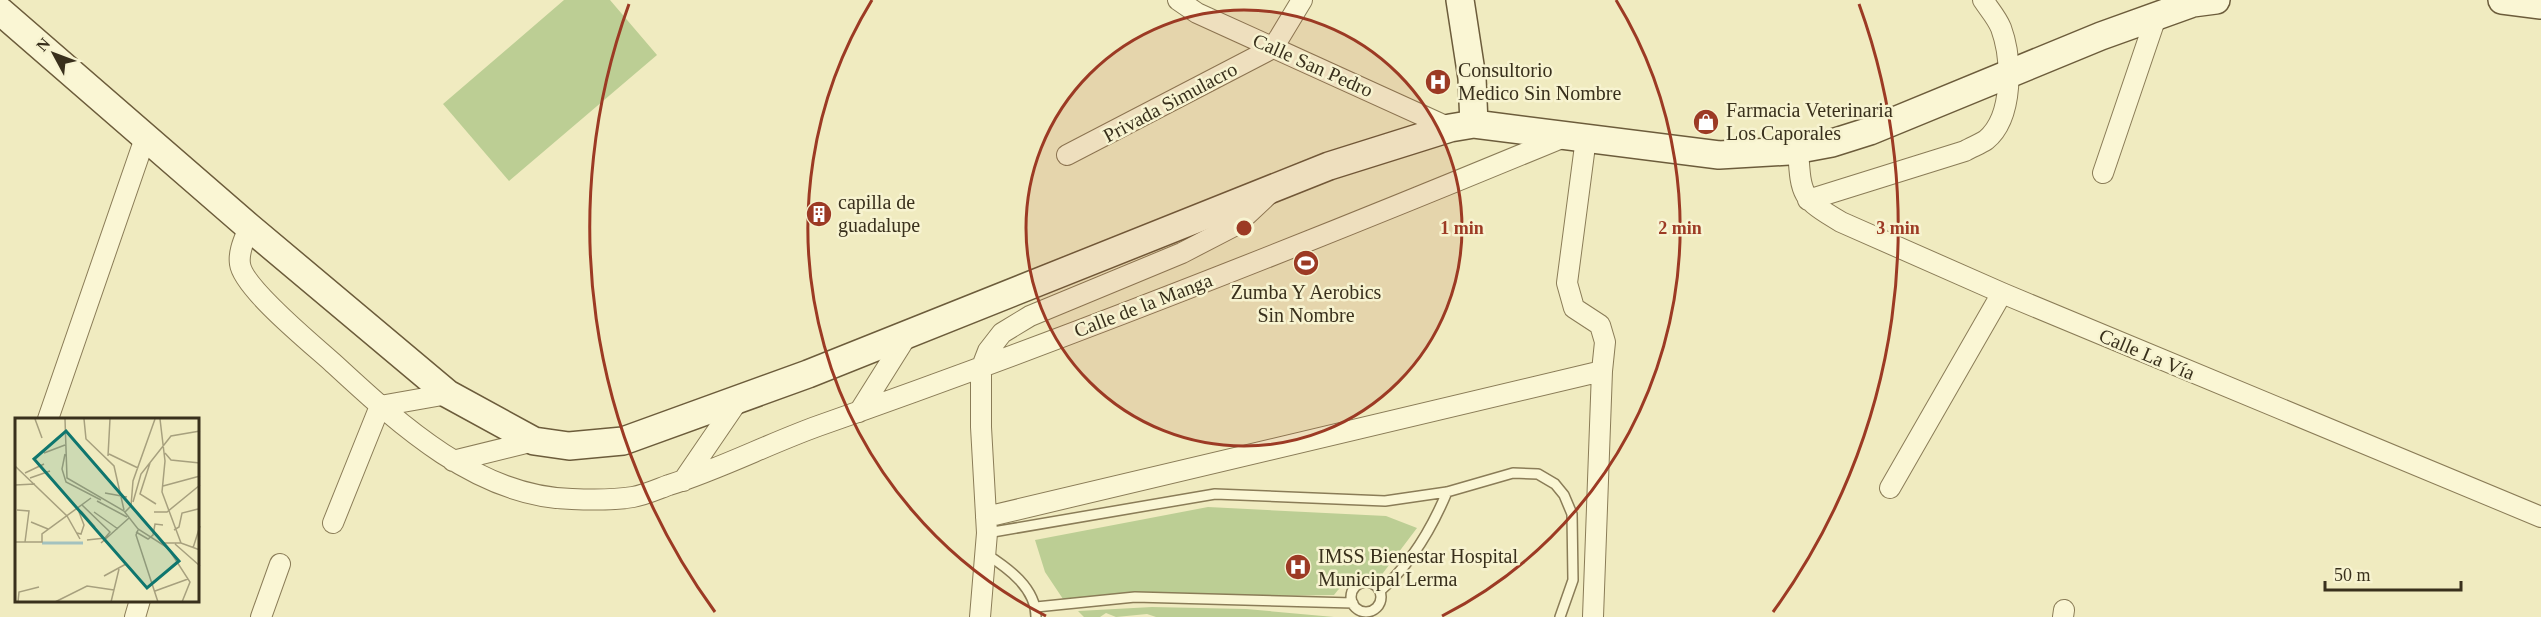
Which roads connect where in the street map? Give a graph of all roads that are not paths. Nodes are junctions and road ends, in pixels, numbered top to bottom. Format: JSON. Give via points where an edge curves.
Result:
{"nodes":[{"id":1,"x":1178,"y":0,"type":"edge"},
{"id":2,"x":1302,"y":0,"type":"edge"},
{"id":3,"x":1983,"y":0,"type":"edge"},
{"id":4,"x":2502,"y":0,"type":"edge"},
{"id":5,"x":1459,"y":1,"type":"edge"},
{"id":6,"x":2202,"y":1,"type":"edge"},
{"id":7,"x":2541,"y":5,"type":"edge"},
{"id":8,"x":1201,"y":7,"type":"edge"},
{"id":9,"x":0,"y":12,"type":"edge"},
{"id":10,"x":2156,"y":17,"type":"junction"},
{"id":11,"x":1273,"y":48,"type":"junction"},
{"id":12,"x":2010,"y":75,"type":"junction"},
{"id":13,"x":1462,"y":126,"type":"junction"},
{"id":14,"x":1578,"y":136,"type":"junction"},
{"id":15,"x":145,"y":138,"type":"junction"},
{"id":16,"x":1798,"y":149,"type":"junction"},
{"id":17,"x":1067,"y":155,"type":"dead end"},
{"id":18,"x":2103,"y":173,"type":"dead end"},
{"id":19,"x":1276,"y":187,"type":"junction"},
{"id":20,"x":1808,"y":200,"type":"junction"},
{"id":21,"x":249,"y":227,"type":"junction"},
{"id":22,"x":2002,"y":293,"type":"junction"},
{"id":23,"x":908,"y":334,"type":"junction"},
{"id":24,"x":981,"y":369,"type":"junction"},
{"id":25,"x":1602,"y":371,"type":"junction"},
{"id":26,"x":448,"y":394,"type":"junction"},
{"id":27,"x":739,"y":399,"type":"junction"},
{"id":28,"x":380,"y":406,"type":"junction"},
{"id":29,"x":859,"y":412,"type":"junction"},
{"id":30,"x":48,"y":418,"type":"edge"},
{"id":31,"x":534,"y":441,"type":"junction"},
{"id":32,"x":453,"y":461,"type":"junction"},
{"id":33,"x":683,"y":481,"type":"junction"},
{"id":34,"x":1890,"y":488,"type":"dead end"},
{"id":35,"x":1447,"y":492,"type":"junction"},
{"id":36,"x":2541,"y":517,"type":"edge"},
{"id":37,"x":333,"y":523,"type":"dead end"},
{"id":38,"x":987,"y":525,"type":"junction"},
{"id":39,"x":986,"y":553,"type":"junction"},
{"id":40,"x":280,"y":564,"type":"dead end"},
{"id":41,"x":1380,"y":591,"type":"junction"},
{"id":42,"x":139,"y":602,"type":"edge"},
{"id":43,"x":1353,"y":603,"type":"junction"},
{"id":44,"x":1036,"y":612,"type":"edge"},
{"id":45,"x":135,"y":617,"type":"edge"},
{"id":46,"x":261,"y":617,"type":"edge"},
{"id":47,"x":980,"y":617,"type":"edge"},
{"id":48,"x":1560,"y":617,"type":"edge"},
{"id":49,"x":1593,"y":617,"type":"edge"}],
"edges":[{"from":1,"to":8,"type":"street","name":"Calle San Pedro"},
{"from":2,"to":11,"type":"street"},
{"from":3,"to":12,"type":"street","via":[[2000,27]]},
{"from":4,"to":7,"type":"main road"},
{"from":5,"to":13,"type":"main road","via":[[1472,78]]},
{"from":6,"to":10,"type":"main road"},
{"from":8,"to":11,"type":"street","name":"Calle San Pedro"},
{"from":9,"to":15,"type":"main road"},
{"from":10,"to":12,"type":"main road"},
{"from":10,"to":18,"type":"street"},
{"from":11,"to":13,"type":"street","name":"Calle San Pedro"},
{"from":11,"to":17,"type":"street","name":"Privada Simulacro"},
{"from":12,"to":16,"type":"main road","via":[[1870,131]]},
{"from":12,"to":20,"type":"street","via":[[2003,111],[1986,140],[1965,151]]},
{"from":13,"to":14,"type":"main road"},
{"from":13,"to":19,"type":"main road","via":[[1329,166]]},
{"from":14,"to":16,"type":"main road","via":[[1719,155]]},
{"from":14,"to":24,"type":"street","name":"Calle de la Manga"},
{"from":14,"to":25,"type":"street","via":[[1567,283],[1574,308],[1600,325],[1605,342]]},
{"from":15,"to":21,"type":"main road"},
{"from":15,"to":30,"type":"street"},
{"from":16,"to":20,"type":"street","via":[[1802,192]]},
{"from":19,"to":23,"type":"main road"},
{"from":19,"to":24,"type":"street","via":[[1236,225],[1182,253],[1011,327],[988,351]]},
{"from":20,"to":22,"type":"street","name":"Calle La Vía","via":[[1841,222]]},
{"from":21,"to":26,"type":"main road"},
{"from":21,"to":28,"type":"street","name":"Calle de la Manga","via":[[240,252],[244,277]]},
{"from":22,"to":34,"type":"street"},
{"from":22,"to":36,"type":"street","name":"Calle La Vía"},
{"from":23,"to":27,"type":"main road"},
{"from":23,"to":29,"type":"street"},
{"from":24,"to":29,"type":"street","name":"Calle de la Manga"},
{"from":24,"to":38,"type":"street"},
{"from":25,"to":38,"type":"street"},
{"from":25,"to":49,"type":"street"},
{"from":26,"to":28,"type":"street"},
{"from":26,"to":31,"type":"main road"},
{"from":27,"to":31,"type":"main road","via":[[623,441],[569,446]]},
{"from":27,"to":33,"type":"street"},
{"from":28,"to":32,"type":"street","name":"Calle de la Manga"},
{"from":28,"to":37,"type":"street"},
{"from":29,"to":33,"type":"street","name":"Calle de la Manga","via":[[774,442]]},
{"from":31,"to":32,"type":"street"},
{"from":32,"to":33,"type":"street","name":"Calle de la Manga","via":[[536,495],[570,500],[635,497]]},
{"from":35,"to":38,"type":"lane","via":[[1385,501],[1215,494]]},
{"from":35,"to":41,"type":"lane","via":[[1426,534]]},
{"from":35,"to":48,"type":"lane","via":[[1513,473],[1538,474],[1555,484],[1572,514],[1574,535],[1573,580]]},
{"from":38,"to":39,"type":"street"},
{"from":39,"to":44,"type":"lane","via":[[1020,579]]},
{"from":39,"to":47,"type":"street"},
{"from":40,"to":46,"type":"street"},
{"from":41,"to":43,"type":"lane","via":[[1376,608],[1363,611]]},
{"from":41,"to":43,"type":"lane","via":[[1370,582],[1357,585]]},
{"from":42,"to":45,"type":"street"},
{"from":43,"to":44,"type":"lane","via":[[1135,597]]}]}
